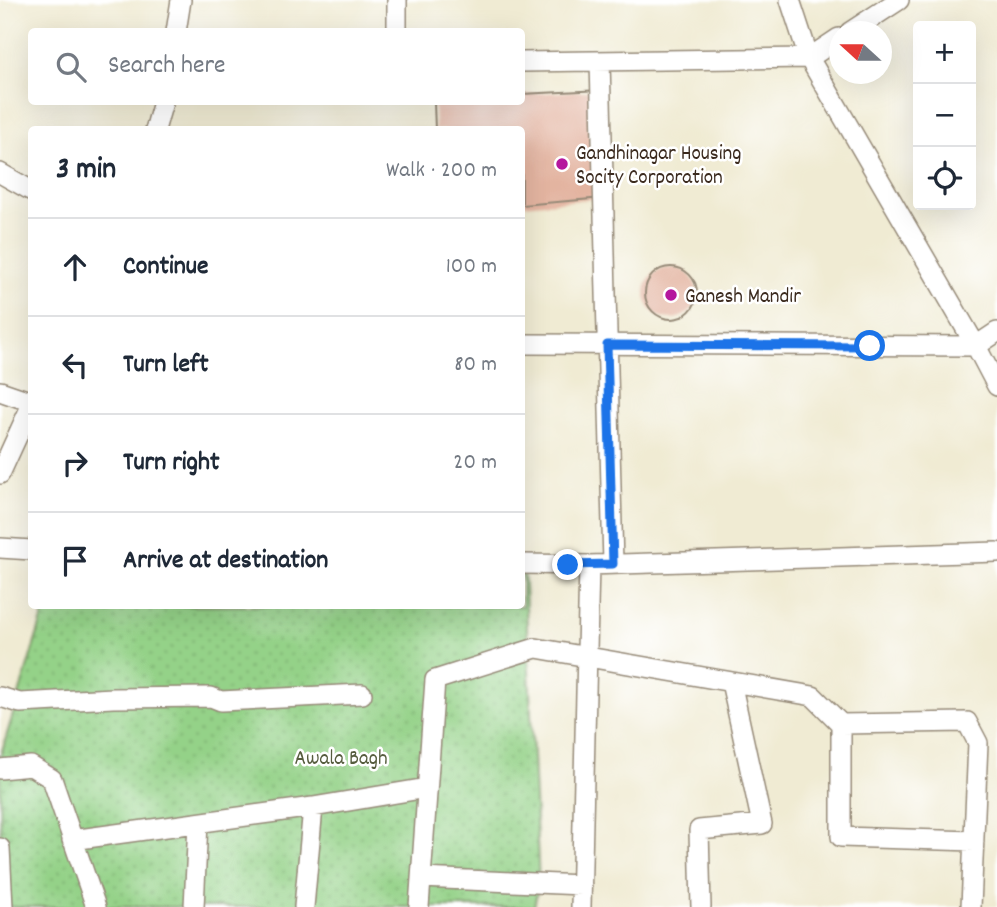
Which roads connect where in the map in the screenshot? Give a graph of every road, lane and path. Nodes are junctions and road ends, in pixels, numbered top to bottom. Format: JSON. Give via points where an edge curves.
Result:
{"nodes":[{"id":1,"x":181,"y":0,"type":"edge"},
{"id":2,"x":397,"y":0,"type":"edge"},
{"id":3,"x":790,"y":0,"type":"edge"},
{"id":4,"x":899,"y":0,"type":"edge"},
{"id":5,"x":867,"y":21,"type":"edge"},
{"id":6,"x":177,"y":28,"type":"edge"},
{"id":7,"x":397,"y":28,"type":"edge"},
{"id":8,"x":829,"y":45,"type":"edge"},
{"id":9,"x":809,"y":58,"type":"junction"},
{"id":10,"x":600,"y":61,"type":"junction"},
{"id":11,"x":525,"y":62,"type":"edge"},
{"id":12,"x":162,"y":105,"type":"edge"},
{"id":13,"x":156,"y":126,"type":"edge"},
{"id":14,"x":0,"y":173,"type":"edge"},
{"id":15,"x":28,"y":189,"type":"edge"},
{"id":16,"x":997,"y":332,"type":"edge"},
{"id":17,"x":525,"y":344,"type":"edge"},
{"id":18,"x":607,"y":345,"type":"junction"},
{"id":19,"x":976,"y":346,"type":"junction"},
{"id":20,"x":997,"y":386,"type":"edge"},
{"id":21,"x":0,"y":391,"type":"edge"},
{"id":22,"x":28,"y":402,"type":"edge"},
{"id":23,"x":28,"y":412,"type":"edge"},
{"id":24,"x":0,"y":474,"type":"edge"},
{"id":25,"x":0,"y":548,"type":"edge"},
{"id":26,"x":28,"y":550,"type":"edge"},
{"id":27,"x":997,"y":552,"type":"edge"},
{"id":28,"x":525,"y":564,"type":"edge"},
{"id":29,"x":613,"y":564,"type":"junction"},
{"id":30,"x":589,"y":565,"type":"junction"},
{"id":31,"x":587,"y":657,"type":"junction"},
{"id":32,"x":731,"y":682,"type":"junction"},
{"id":33,"x":362,"y":694,"type":"dead end"},
{"id":34,"x":0,"y":698,"type":"edge"},
{"id":35,"x":841,"y":724,"type":"junction"},
{"id":36,"x":0,"y":769,"type":"edge"},
{"id":37,"x":427,"y":789,"type":"junction"},
{"id":38,"x":313,"y":807,"type":"junction"},
{"id":39,"x":198,"y":823,"type":"junction"},
{"id":40,"x":72,"y":840,"type":"junction"},
{"id":41,"x":974,"y":841,"type":"junction"},
{"id":42,"x":0,"y":849,"type":"edge"},
{"id":43,"x":421,"y":878,"type":"junction"},
{"id":44,"x":582,"y":885,"type":"junction"},
{"id":45,"x":3,"y":907,"type":"edge"},
{"id":46,"x":96,"y":907,"type":"edge"},
{"id":47,"x":194,"y":907,"type":"edge"},
{"id":48,"x":304,"y":907,"type":"edge"},
{"id":49,"x":419,"y":907,"type":"edge"},
{"id":50,"x":582,"y":907,"type":"edge"},
{"id":51,"x":701,"y":907,"type":"edge"},
{"id":52,"x":971,"y":907,"type":"edge"}],
"edges":[{"from":1,"to":6,"type":"street"},
{"from":2,"to":7,"type":"street"},
{"from":3,"to":9,"type":"street"},
{"from":4,"to":5,"type":"street"},
{"from":8,"to":9,"type":"street"},
{"from":9,"to":10,"type":"street"},
{"from":9,"to":19,"type":"street"},
{"from":10,"to":11,"type":"street"},
{"from":10,"to":18,"type":"street"},
{"from":12,"to":13,"type":"street"},
{"from":14,"to":15,"type":"street"},
{"from":16,"to":19,"type":"street"},
{"from":17,"to":18,"type":"street"},
{"from":18,"to":19,"type":"street"},
{"from":18,"to":29,"type":"street"},
{"from":19,"to":20,"type":"street"},
{"from":21,"to":22,"type":"street"},
{"from":23,"to":24,"type":"street"},
{"from":25,"to":26,"type":"street"},
{"from":27,"to":29,"type":"street"},
{"from":28,"to":30,"type":"street"},
{"from":29,"to":30,"type":"street"},
{"from":30,"to":31,"type":"street"},
{"from":31,"to":32,"type":"street"},
{"from":31,"to":37,"type":"street","via":[[536,648],[435,680]]},
{"from":31,"to":44,"type":"street"},
{"from":32,"to":35,"type":"street","via":[[813,696]]},
{"from":32,"to":51,"type":"street","via":[[762,824],[699,830]]},
{"from":33,"to":34,"type":"street","via":[[20,704]]},
{"from":35,"to":41,"type":"street","via":[[841,837]]},
{"from":35,"to":41,"type":"street","via":[[967,722],[978,743]]},
{"from":36,"to":40,"type":"street","via":[[32,766],[52,779]]},
{"from":37,"to":38,"type":"street"},
{"from":37,"to":43,"type":"street"},
{"from":38,"to":39,"type":"street"},
{"from":38,"to":48,"type":"street"},
{"from":39,"to":40,"type":"street"},
{"from":39,"to":47,"type":"street"},
{"from":40,"to":46,"type":"street"},
{"from":41,"to":52,"type":"street"},
{"from":42,"to":45,"type":"street"},
{"from":43,"to":44,"type":"street"},
{"from":43,"to":49,"type":"street"},
{"from":44,"to":50,"type":"street"}]}
